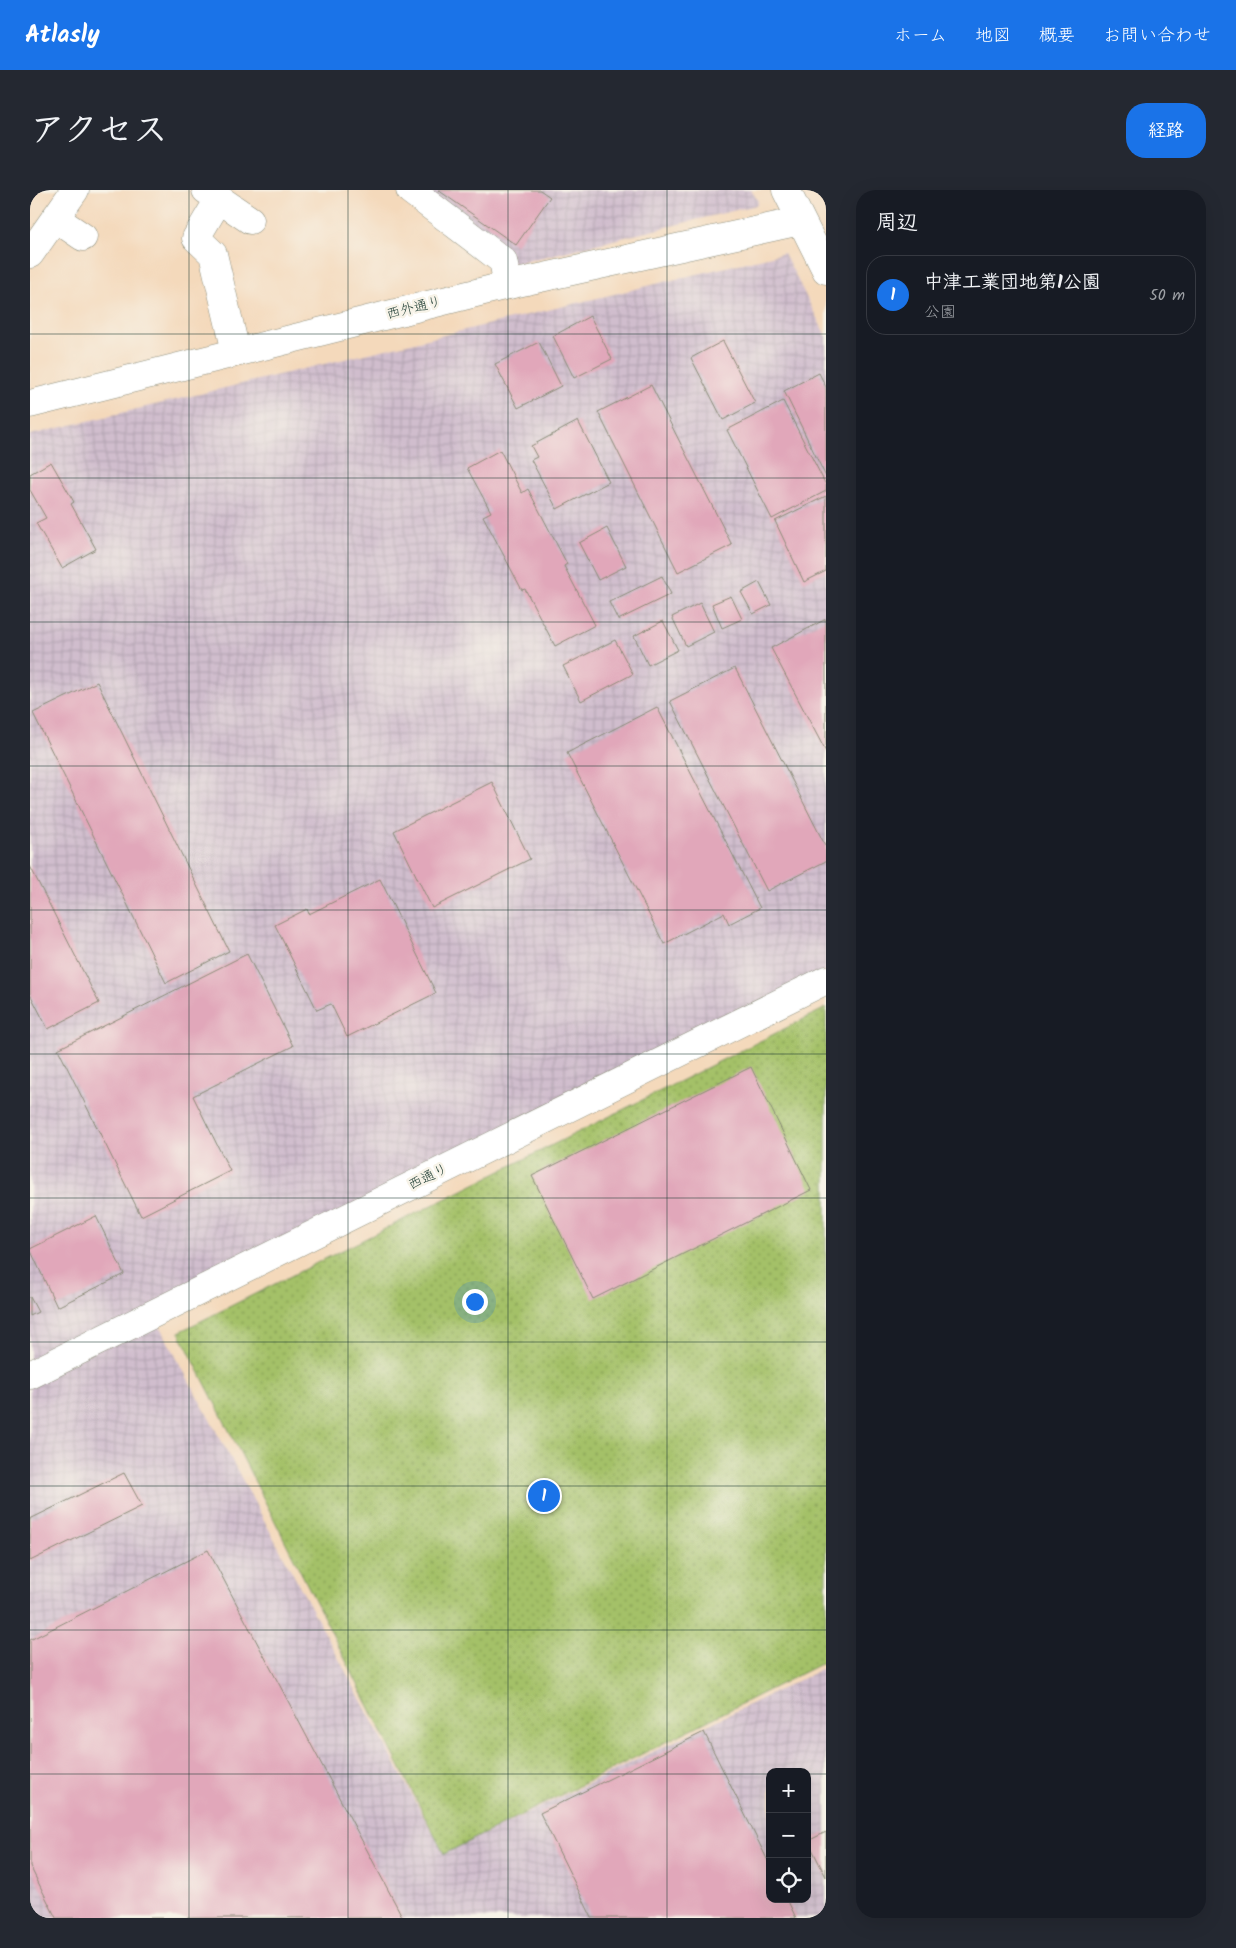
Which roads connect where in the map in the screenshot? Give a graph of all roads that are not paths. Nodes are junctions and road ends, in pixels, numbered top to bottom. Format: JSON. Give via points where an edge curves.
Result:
{"nodes":[{"id":1,"x":75,"y":190,"type":"edge"},
{"id":2,"x":410,"y":190,"type":"edge"},
{"id":3,"x":786,"y":190,"type":"edge"},
{"id":4,"x":212,"y":195,"type":"edge"},
{"id":5,"x":55,"y":218,"type":"junction"},
{"id":6,"x":250,"y":220,"type":"dead end"},
{"id":7,"x":800,"y":221,"type":"junction"},
{"id":8,"x":83,"y":237,"type":"dead end"},
{"id":9,"x":30,"y":254,"type":"edge"},
{"id":10,"x":823,"y":257,"type":"edge"},
{"id":11,"x":508,"y":285,"type":"junction"},
{"id":12,"x":236,"y":352,"type":"junction"},
{"id":13,"x":30,"y":404,"type":"edge"},
{"id":14,"x":826,"y":980,"type":"edge"},
{"id":15,"x":30,"y":1375,"type":"edge"}],
"edges":[{"from":1,"to":5,"type":"street"},
{"from":2,"to":11,"type":"street","via":[[504,260]]},
{"from":3,"to":7,"type":"street"},
{"from":4,"to":6,"type":"street"},
{"from":4,"to":12,"type":"street","via":[[196,238],[213,254]]},
{"from":5,"to":8,"type":"street"},
{"from":5,"to":9,"type":"street"},
{"from":7,"to":10,"type":"street"},
{"from":7,"to":11,"type":"street","name":"西外通り"},
{"from":11,"to":12,"type":"street","name":"西外通り"},
{"from":12,"to":13,"type":"street","name":"西外通り"},
{"from":14,"to":15,"type":"street","name":"西通り"}]}
